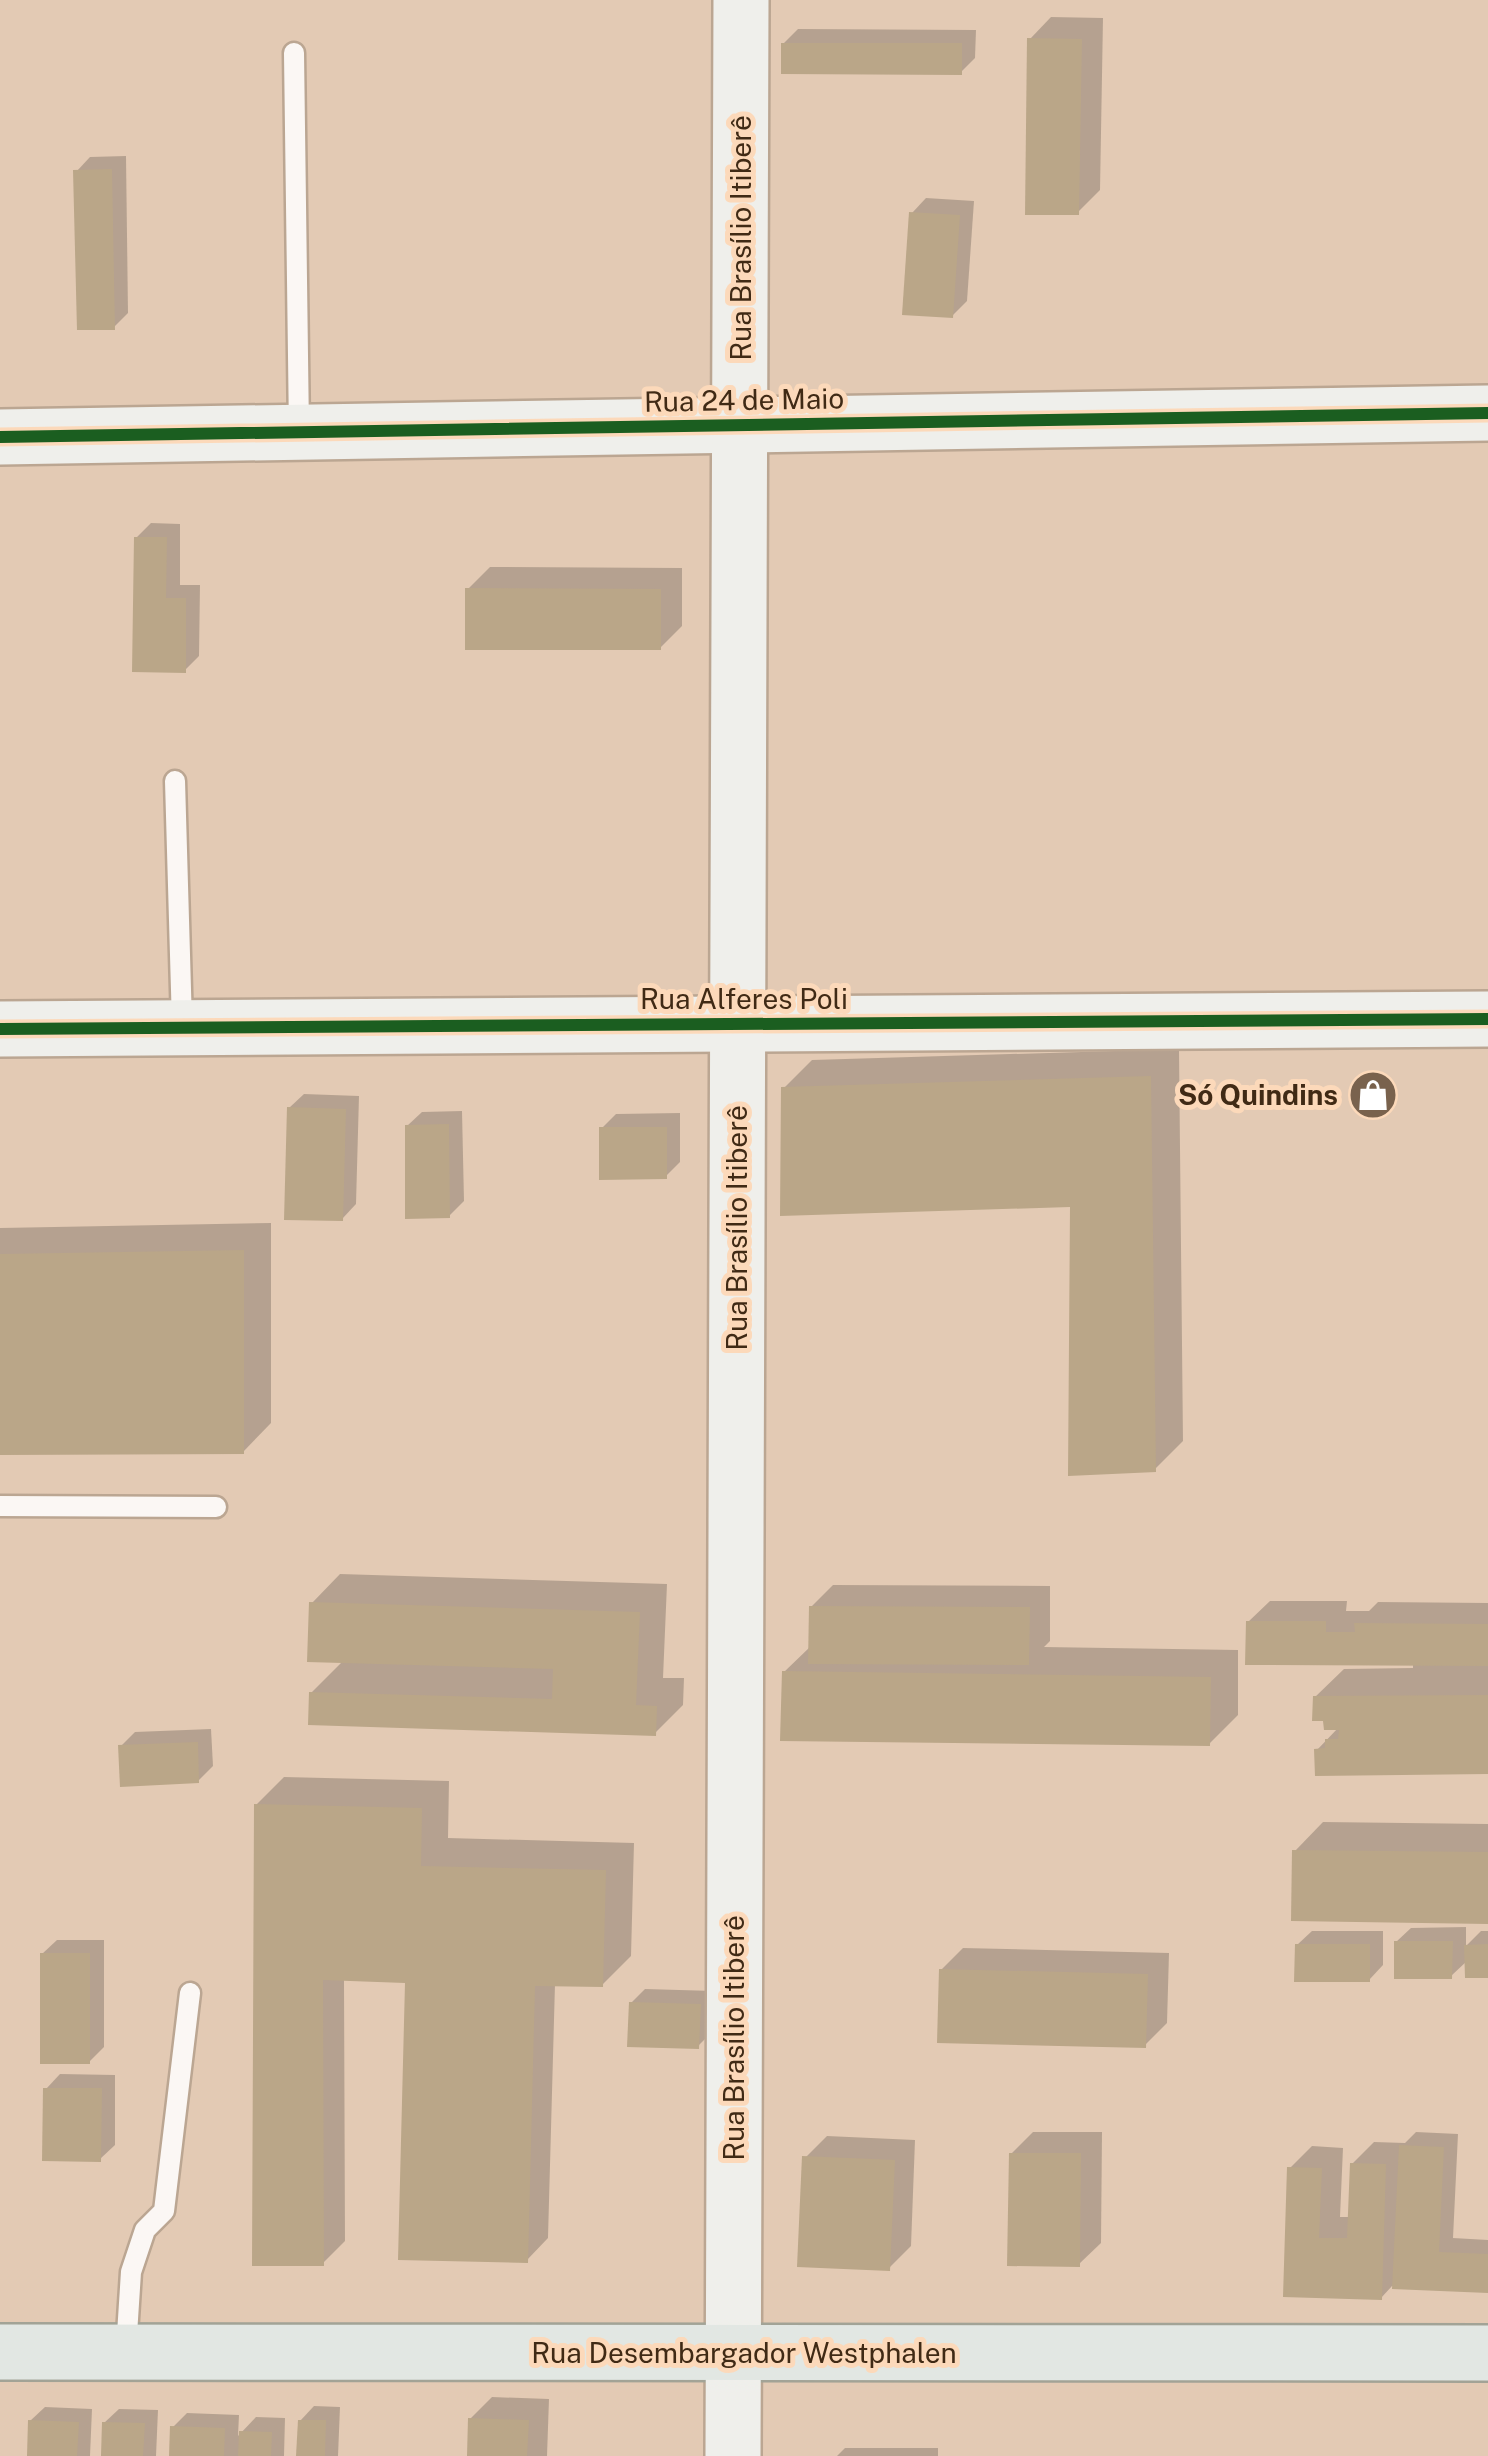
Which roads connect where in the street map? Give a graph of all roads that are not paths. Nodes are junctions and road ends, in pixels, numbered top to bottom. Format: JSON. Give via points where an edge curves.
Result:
{"nodes":[{"id":1,"x":742,"y":0,"type":"edge"},
{"id":2,"x":294,"y":53,"type":"dead end"},
{"id":3,"x":1488,"y":413,"type":"edge"},
{"id":4,"x":740,"y":425,"type":"junction"},
{"id":5,"x":300,"y":432,"type":"junction"},
{"id":6,"x":0,"y":437,"type":"edge"},
{"id":7,"x":175,"y":781,"type":"dead end"},
{"id":8,"x":1488,"y":1019,"type":"edge"},
{"id":9,"x":738,"y":1024,"type":"junction"},
{"id":10,"x":182,"y":1028,"type":"junction"},
{"id":11,"x":0,"y":1029,"type":"edge"},
{"id":12,"x":0,"y":1506,"type":"edge"},
{"id":13,"x":216,"y":1507,"type":"dead end"},
{"id":14,"x":190,"y":1993,"type":"dead end"},
{"id":15,"x":0,"y":2352,"type":"edge"},
{"id":16,"x":126,"y":2352,"type":"junction"},
{"id":17,"x":733,"y":2353,"type":"junction"},
{"id":18,"x":1488,"y":2353,"type":"edge"},
{"id":19,"x":733,"y":2456,"type":"edge"}],
"edges":[{"from":1,"to":4,"type":"street","name":"Rua Brasílio Itiberê"},
{"from":2,"to":5,"type":"lane"},
{"from":3,"to":4,"type":"street","name":"Rua 24 de Maio"},
{"from":4,"to":5,"type":"street","name":"Rua 24 de Maio"},
{"from":4,"to":9,"type":"street","name":"Rua Brasílio Itiberê"},
{"from":5,"to":6,"type":"street","name":"Rua 24 de Maio"},
{"from":7,"to":10,"type":"lane"},
{"from":8,"to":9,"type":"street","name":"Rua Alferes Poli"},
{"from":9,"to":10,"type":"street","name":"Rua Alferes Poli"},
{"from":9,"to":17,"type":"street","name":"Rua Brasílio Itiberê"},
{"from":10,"to":11,"type":"street","name":"Rua Alferes Poli"},
{"from":12,"to":13,"type":"lane"},
{"from":14,"to":16,"type":"lane","via":[[164,2210],[145,2230],[130,2272]]},
{"from":15,"to":16,"type":"main road","name":"Rua Desembargador Westphalen"},
{"from":16,"to":17,"type":"main road","name":"Rua Desembargador Westphalen"},
{"from":17,"to":18,"type":"main road","name":"Rua Desembargador Westphalen"},
{"from":17,"to":19,"type":"street","name":"Rua Brasílio Itiberê"}]}
